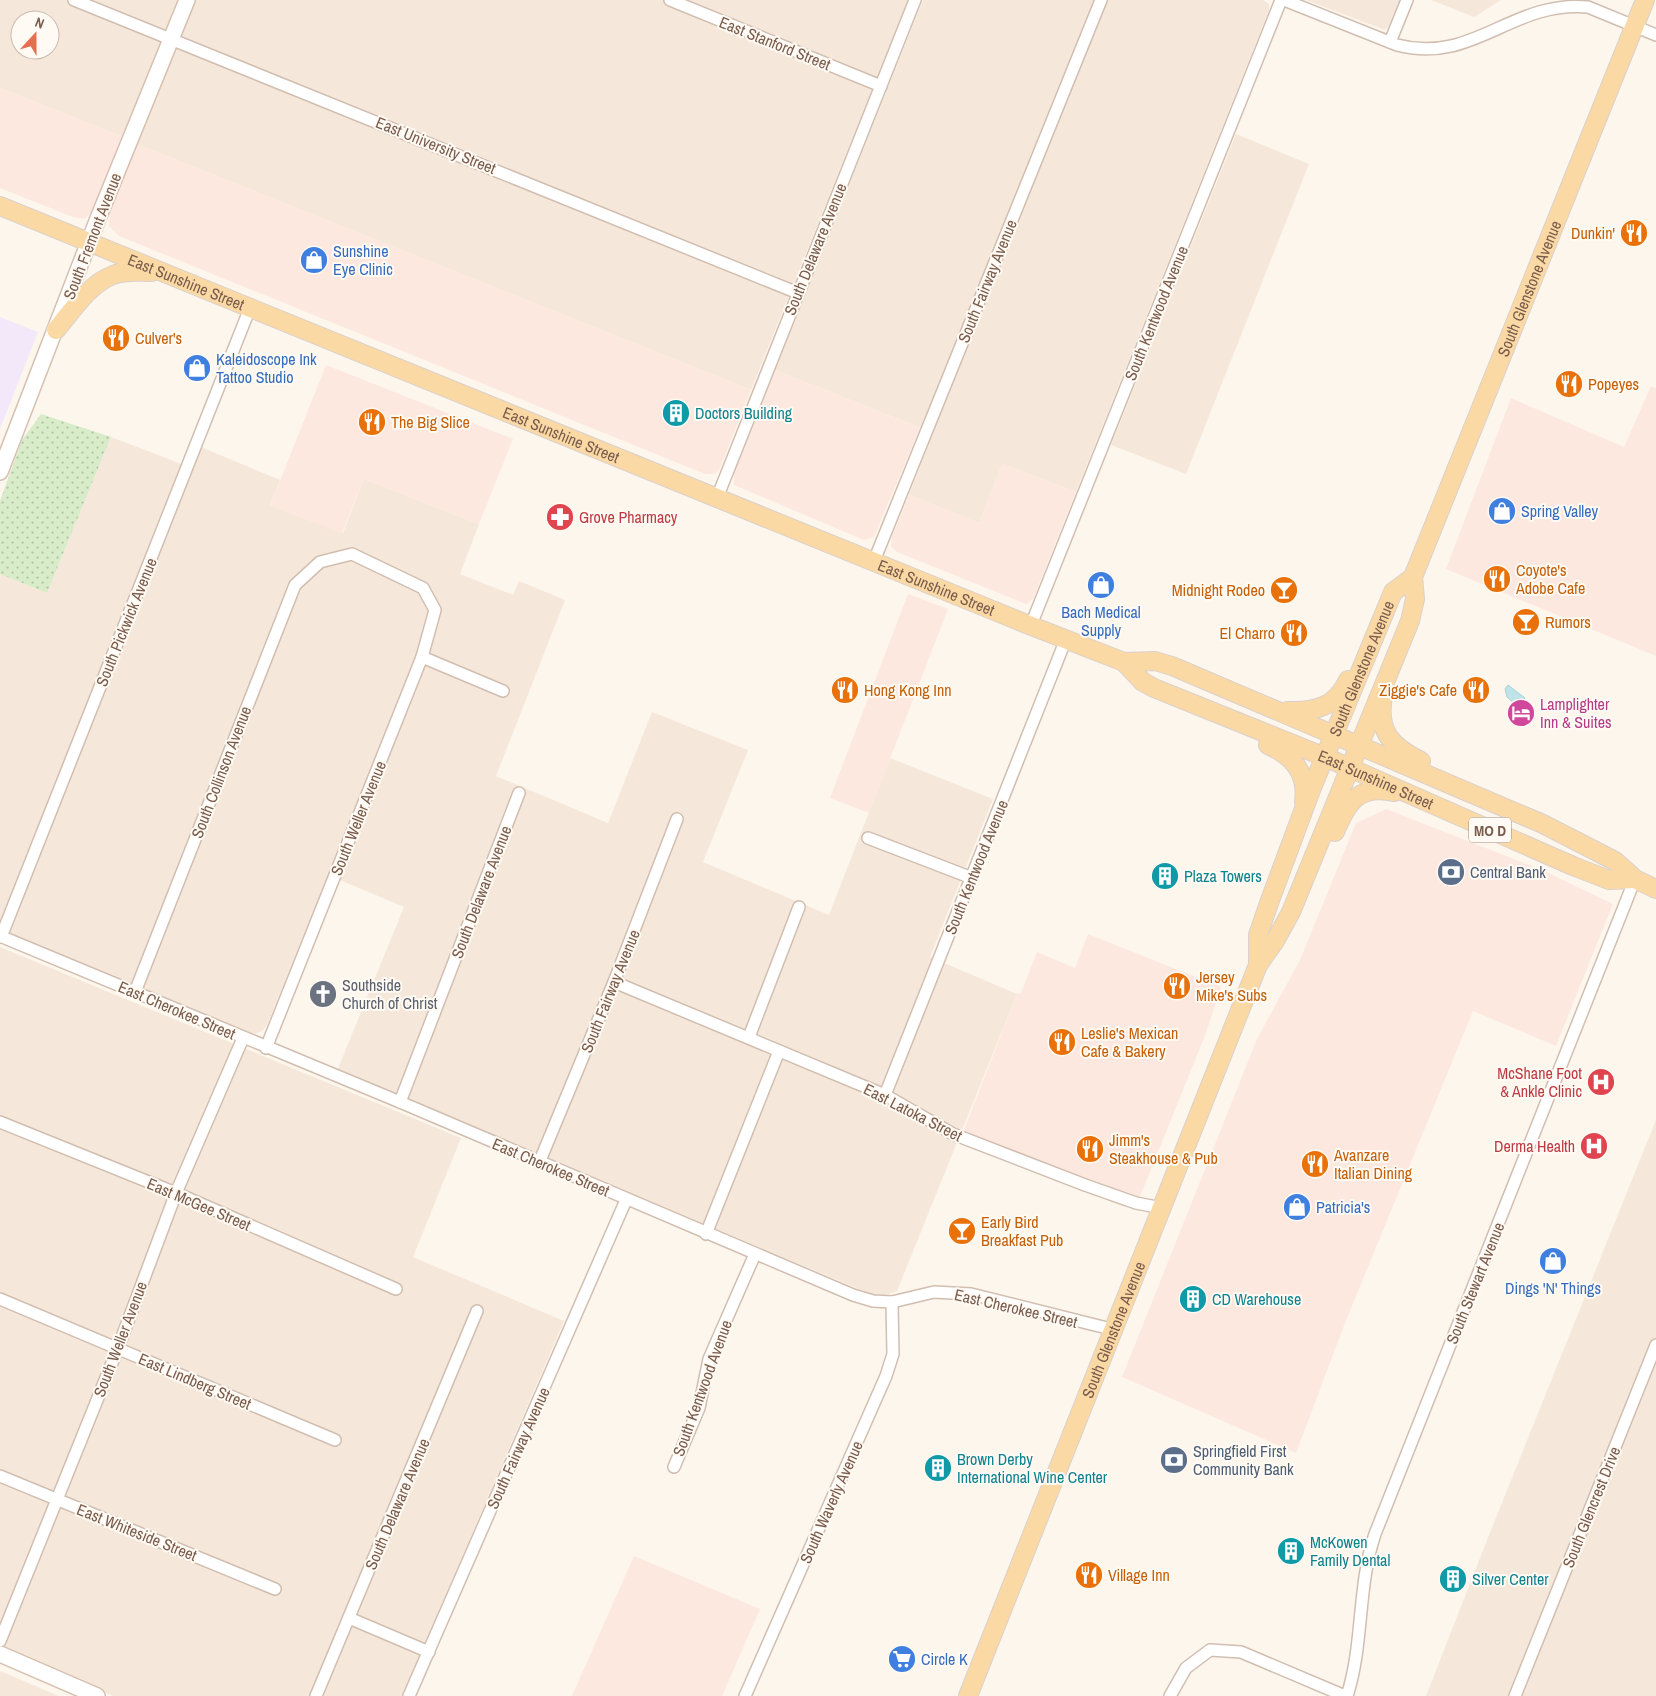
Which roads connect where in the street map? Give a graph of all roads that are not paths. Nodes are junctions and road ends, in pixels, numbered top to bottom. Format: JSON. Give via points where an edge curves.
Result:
{"nodes":[{"id":1,"x":74,"y":0,"type":"edge"},
{"id":2,"x":186,"y":0,"type":"edge"},
{"id":3,"x":670,"y":0,"type":"edge"},
{"id":4,"x":915,"y":0,"type":"edge"},
{"id":5,"x":1101,"y":0,"type":"edge"},
{"id":6,"x":1282,"y":0,"type":"edge"},
{"id":7,"x":1407,"y":0,"type":"edge"},
{"id":8,"x":1645,"y":0,"type":"edge"},
{"id":9,"x":1635,"y":26,"type":"junction"},
{"id":10,"x":1656,"y":35,"type":"edge"},
{"id":11,"x":171,"y":40,"type":"junction"},
{"id":12,"x":1390,"y":42,"type":"junction"},
{"id":13,"x":881,"y":86,"type":"junction"},
{"id":14,"x":0,"y":206,"type":"edge"},
{"id":15,"x":90,"y":243,"type":"junction"},
{"id":16,"x":165,"y":273,"type":"junction"},
{"id":17,"x":798,"y":293,"type":"junction"},
{"id":18,"x":250,"y":308,"type":"junction"},
{"id":19,"x":56,"y":330,"type":"junction"},
{"id":20,"x":0,"y":472,"type":"edge"},
{"id":21,"x":717,"y":498,"type":"junction"},
{"id":22,"x":874,"y":561,"type":"junction"},
{"id":23,"x":1412,"y":577,"type":"junction"},
{"id":24,"x":423,"y":588,"type":"joint"},
{"id":25,"x":1387,"y":606,"type":"junction"},
{"id":26,"x":1031,"y":625,"type":"junction"},
{"id":27,"x":1066,"y":639,"type":"junction"},
{"id":28,"x":422,"y":658,"type":"junction"},
{"id":29,"x":1124,"y":662,"type":"junction"},
{"id":30,"x":1386,"y":678,"type":"junction"},
{"id":31,"x":1154,"y":688,"type":"junction"},
{"id":32,"x":503,"y":691,"type":"dead end"},
{"id":33,"x":1278,"y":711,"type":"junction"},
{"id":34,"x":1334,"y":734,"type":"junction"},
{"id":35,"x":1358,"y":744,"type":"junction"},
{"id":36,"x":1325,"y":757,"type":"junction"},
{"id":37,"x":1348,"y":768,"type":"junction"},
{"id":38,"x":519,"y":793,"type":"dead end"},
{"id":39,"x":1414,"y":797,"type":"junction"},
{"id":40,"x":1301,"y":816,"type":"junction"},
{"id":41,"x":678,"y":819,"type":"dead end"},
{"id":42,"x":1543,"y":824,"type":"junction"},
{"id":43,"x":868,"y":838,"type":"dead end"},
{"id":44,"x":972,"y":878,"type":"junction"},
{"id":45,"x":1635,"y":879,"type":"junction"},
{"id":46,"x":1656,"y":889,"type":"edge"},
{"id":47,"x":800,"y":907,"type":"dead end"},
{"id":48,"x":1290,"y":912,"type":"junction"},
{"id":49,"x":1,"y":937,"type":"edge"},
{"id":50,"x":1258,"y":965,"type":"junction"},
{"id":51,"x":614,"y":982,"type":"junction"},
{"id":52,"x":135,"y":992,"type":"junction"},
{"id":53,"x":749,"y":1037,"type":"junction"},
{"id":54,"x":243,"y":1038,"type":"junction"},
{"id":55,"x":266,"y":1048,"type":"junction"},
{"id":56,"x":779,"y":1051,"type":"junction"},
{"id":57,"x":886,"y":1095,"type":"junction"},
{"id":58,"x":400,"y":1102,"type":"junction"},
{"id":59,"x":0,"y":1122,"type":"edge"},
{"id":60,"x":539,"y":1163,"type":"junction"},
{"id":61,"x":176,"y":1193,"type":"junction"},
{"id":62,"x":626,"y":1200,"type":"junction"},
{"id":63,"x":1162,"y":1208,"type":"junction"},
{"id":64,"x":706,"y":1234,"type":"junction"},
{"id":65,"x":755,"y":1254,"type":"junction"},
{"id":66,"x":396,"y":1289,"type":"dead end"},
{"id":67,"x":0,"y":1299,"type":"edge"},
{"id":68,"x":892,"y":1302,"type":"junction"},
{"id":69,"x":477,"y":1311,"type":"dead end"},
{"id":70,"x":1115,"y":1330,"type":"junction"},
{"id":71,"x":1656,"y":1345,"type":"edge"},
{"id":72,"x":118,"y":1348,"type":"junction"},
{"id":73,"x":335,"y":1440,"type":"dead end"},
{"id":74,"x":674,"y":1467,"type":"dead end"},
{"id":75,"x":0,"y":1476,"type":"edge"},
{"id":76,"x":57,"y":1499,"type":"junction"},
{"id":77,"x":275,"y":1589,"type":"dead end"},
{"id":78,"x":349,"y":1618,"type":"junction"},
{"id":79,"x":0,"y":1641,"type":"edge"},
{"id":80,"x":428,"y":1652,"type":"junction"},
{"id":81,"x":0,"y":1654,"type":"edge"},
{"id":82,"x":97,"y":1696,"type":"edge"},
{"id":83,"x":316,"y":1696,"type":"edge"},
{"id":84,"x":410,"y":1696,"type":"edge"},
{"id":85,"x":745,"y":1696,"type":"edge"},
{"id":86,"x":968,"y":1696,"type":"edge"},
{"id":87,"x":1170,"y":1696,"type":"edge"},
{"id":88,"x":1346,"y":1696,"type":"edge"},
{"id":89,"x":1515,"y":1696,"type":"edge"}],
"edges":[{"from":1,"to":11,"type":"street","name":"East University Street"},
{"from":2,"to":11,"type":"street","name":"South Fremont Avenue"},
{"from":3,"to":13,"type":"street","name":"East Stanford Street"},
{"from":4,"to":13,"type":"street","name":"South Delaware Avenue"},
{"from":5,"to":22,"type":"street","name":"South Fairway Avenue"},
{"from":6,"to":12,"type":"street"},
{"from":6,"to":26,"type":"street","name":"South Kentwood Avenue"},
{"from":7,"to":12,"type":"street"},
{"from":8,"to":9,"type":"main road","name":"South Glenstone Avenue"},
{"from":9,"to":10,"type":"street"},
{"from":9,"to":12,"type":"street","via":[[1577,3],[1554,2],[1520,10],[1447,46],[1416,49]]},
{"from":9,"to":23,"type":"main road","name":"South Glenstone Avenue"},
{"from":11,"to":15,"type":"street","name":"South Fremont Avenue"},
{"from":11,"to":17,"type":"street","name":"East University Street"},
{"from":13,"to":17,"type":"street","name":"South Delaware Avenue"},
{"from":14,"to":15,"type":"main road","name":"East Sunshine Street"},
{"from":15,"to":16,"type":"main road","name":"East Sunshine Street"},
{"from":15,"to":19,"type":"street","name":"South Fremont Avenue"},
{"from":16,"to":18,"type":"main road","name":"East Sunshine Street"},
{"from":16,"to":19,"type":"main road","via":[[122,272],[105,278]]},
{"from":17,"to":21,"type":"street","name":"South Delaware Avenue"},
{"from":18,"to":21,"type":"main road","name":"East Sunshine Street"},
{"from":18,"to":49,"type":"street","name":"South Pickwick Avenue"},
{"from":19,"to":20,"type":"street","name":"South Fremont Avenue"},
{"from":21,"to":22,"type":"main road","name":"East Sunshine Street"},
{"from":22,"to":26,"type":"main road","name":"East Sunshine Street"},
{"from":23,"to":25,"type":"main road","name":"South Glenstone Avenue","via":[[1393,592]]},
{"from":23,"to":30,"type":"main road","name":"South Glenstone Avenue","via":[[1415,599],[1410,621]]},
{"from":24,"to":28,"type":"street","name":"South Weller Avenue","via":[[435,610]]},
{"from":24,"to":52,"type":"street","name":"South Collinson Avenue","via":[[352,554],[320,562],[295,586]]},
{"from":25,"to":33,"type":"main road","via":[[1374,617],[1337,699],[1315,710]]},
{"from":25,"to":34,"type":"main road","name":"South Glenstone Avenue"},
{"from":26,"to":27,"type":"main road","name":"East Sunshine Street"},
{"from":27,"to":29,"type":"main road","name":"East Sunshine Street"},
{"from":27,"to":44,"type":"street","name":"South Kentwood Avenue"},
{"from":28,"to":32,"type":"street"},
{"from":28,"to":55,"type":"street","name":"South Weller Avenue"},
{"from":29,"to":31,"type":"main road","name":"East Sunshine Street","via":[[1143,682]]},
{"from":29,"to":33,"type":"main road","name":"East Sunshine Street","via":[[1155,661],[1172,666]]},
{"from":30,"to":35,"type":"main road","name":"South Glenstone Avenue"},
{"from":30,"to":42,"type":"main road","via":[[1381,714],[1386,734],[1394,745],[1507,802]]},
{"from":31,"to":36,"type":"main road","name":"East Sunshine Street"},
{"from":31,"to":40,"type":"main road","via":[[1179,706],[1287,755],[1295,763],[1305,784]]},
{"from":33,"to":34,"type":"main road","name":"East Sunshine Street"},
{"from":34,"to":35,"type":"main road","name":"East Sunshine Street"},
{"from":34,"to":36,"type":"main road","name":"South Glenstone Avenue"},
{"from":35,"to":37,"type":"main road","name":"South Glenstone Avenue"},
{"from":35,"to":42,"type":"main road","name":"East Sunshine Street","number":"MO D"},
{"from":36,"to":37,"type":"main road","name":"East Sunshine Street"},
{"from":36,"to":40,"type":"main road","name":"South Glenstone Avenue"},
{"from":37,"to":39,"type":"main road","name":"East Sunshine Street","number":"MO D"},
{"from":37,"to":48,"type":"main road","name":"South Glenstone Avenue"},
{"from":38,"to":58,"type":"street","name":"South Delaware Avenue"},
{"from":39,"to":45,"type":"main road","name":"East Sunshine Street","number":"MO D","via":[[1609,880]]},
{"from":39,"to":48,"type":"main road","via":[[1379,790],[1355,797],[1344,812],[1303,903]]},
{"from":40,"to":50,"type":"main road","name":"South Glenstone Avenue","via":[[1258,935]]},
{"from":41,"to":51,"type":"street","name":"South Fairway Avenue"},
{"from":42,"to":45,"type":"main road","name":"East Sunshine Street","number":"MO D","via":[[1615,861]]},
{"from":43,"to":44,"type":"street"},
{"from":44,"to":57,"type":"street","name":"South Kentwood Avenue"},
{"from":45,"to":46,"type":"main road","name":"East Sunshine Street","number":"MO D"},
{"from":45,"to":88,"type":"street","name":"South Stewart Avenue","via":[[1375,1534],[1364,1573],[1356,1662]]},
{"from":47,"to":53,"type":"street"},
{"from":48,"to":50,"type":"main road","name":"South Glenstone Avenue"},
{"from":49,"to":52,"type":"street","name":"East Cherokee Street"},
{"from":50,"to":63,"type":"main road","name":"South Glenstone Avenue"},
{"from":51,"to":53,"type":"street","name":"East Latoka Street"},
{"from":51,"to":60,"type":"street","name":"South Fairway Avenue"},
{"from":52,"to":54,"type":"street","name":"East Cherokee Street"},
{"from":53,"to":56,"type":"street","name":"East Latoka Street"},
{"from":54,"to":55,"type":"street","name":"East Cherokee Street"},
{"from":54,"to":61,"type":"street","name":"South Weller Avenue"},
{"from":55,"to":58,"type":"street","name":"East Cherokee Street"},
{"from":56,"to":57,"type":"street","name":"East Latoka Street"},
{"from":56,"to":64,"type":"street"},
{"from":57,"to":63,"type":"street","name":"East Latoka Street","via":[[953,1134],[1085,1185],[1136,1203]]},
{"from":58,"to":60,"type":"street","name":"East Cherokee Street"},
{"from":59,"to":61,"type":"street","name":"East McGee Street"},
{"from":60,"to":62,"type":"street","name":"East Cherokee Street"},
{"from":61,"to":66,"type":"street","name":"East McGee Street"},
{"from":61,"to":72,"type":"street","name":"South Weller Avenue"},
{"from":62,"to":64,"type":"street","name":"East Cherokee Street"},
{"from":62,"to":80,"type":"street","name":"South Fairway Avenue"},
{"from":63,"to":70,"type":"main road","name":"South Glenstone Avenue"},
{"from":64,"to":65,"type":"street","name":"East Cherokee Street"},
{"from":65,"to":68,"type":"street","name":"East Cherokee Street","via":[[853,1295]]},
{"from":65,"to":74,"type":"street","name":"South Kentwood Avenue","via":[[709,1359],[699,1408]]},
{"from":67,"to":72,"type":"street","name":"East Lindberg Street"},
{"from":68,"to":70,"type":"street","name":"East Cherokee Street","via":[[934,1292],[970,1294]]},
{"from":68,"to":85,"type":"street","name":"South Waverly Avenue","via":[[893,1354],[886,1376]]},
{"from":69,"to":78,"type":"street","name":"South Delaware Avenue"},
{"from":70,"to":86,"type":"main road","name":"South Glenstone Avenue"},
{"from":71,"to":89,"type":"street","name":"South Glencrest Drive"},
{"from":72,"to":73,"type":"street","name":"East Lindberg Street"},
{"from":72,"to":76,"type":"street","name":"South Weller Avenue"},
{"from":75,"to":76,"type":"street","name":"East Whiteside Street"},
{"from":76,"to":77,"type":"street","name":"East Whiteside Street"},
{"from":76,"to":79,"type":"street","name":"South Weller Avenue"},
{"from":78,"to":80,"type":"street"},
{"from":78,"to":83,"type":"street","name":"South Delaware Avenue"},
{"from":80,"to":84,"type":"street","name":"South Fairway Avenue"},
{"from":81,"to":82,"type":"street"},
{"from":87,"to":88,"type":"street","via":[[1186,1668],[1210,1650],[1241,1652]]}]}
